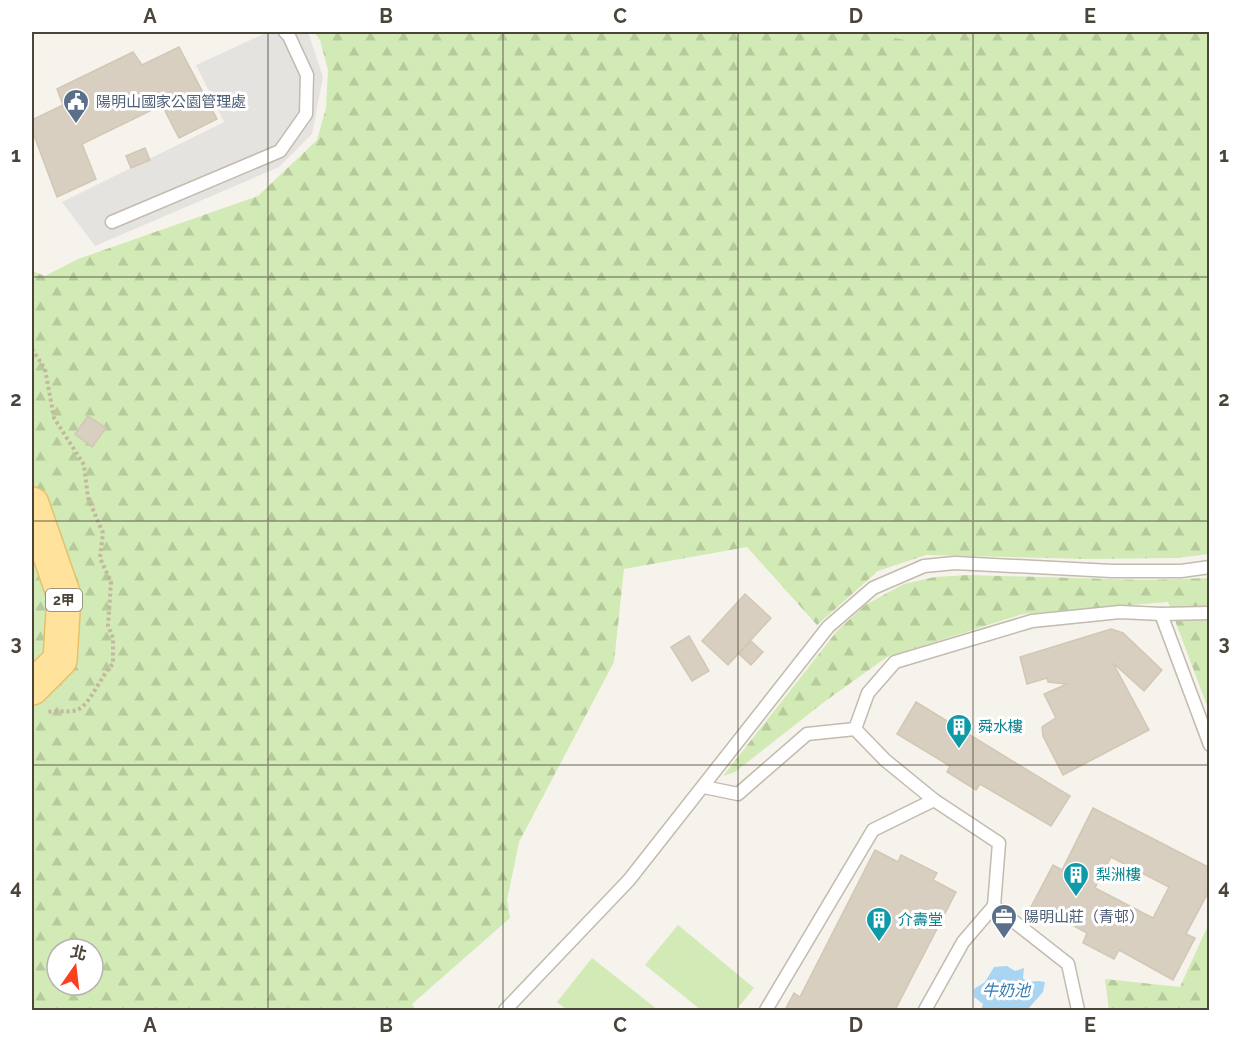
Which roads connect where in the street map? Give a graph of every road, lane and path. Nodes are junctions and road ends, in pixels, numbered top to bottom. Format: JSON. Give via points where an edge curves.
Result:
{"nodes":[{"id":1,"x":285,"y":32,"type":"edge"},
{"id":2,"x":112,"y":222,"type":"dead end"},
{"id":3,"x":32,"y":349,"type":"edge"},
{"id":4,"x":32,"y":504,"type":"edge"},
{"id":5,"x":1209,"y":567,"type":"edge"},
{"id":6,"x":1209,"y":613,"type":"edge"},
{"id":7,"x":1161,"y":614,"type":"junction"},
{"id":8,"x":36,"y":701,"type":"edge"},
{"id":9,"x":855,"y":729,"type":"junction"},
{"id":10,"x":1209,"y":745,"type":"edge"},
{"id":11,"x":704,"y":787,"type":"junction"},
{"id":12,"x":934,"y":800,"type":"junction"},
{"id":13,"x":994,"y":906,"type":"junction"},
{"id":14,"x":505,"y":1011,"type":"edge"},
{"id":15,"x":766,"y":1011,"type":"edge"},
{"id":16,"x":926,"y":1011,"type":"edge"},
{"id":17,"x":1078,"y":1011,"type":"edge"}],
"edges":[{"from":1,"to":2,"type":"lane","via":[[307,75],[306,114],[280,151]]},
{"from":3,"to":8,"type":"path","via":[[45,369],[54,418],[84,465],[88,498],[103,534],[100,558],[111,582],[108,626],[113,638],[113,664],[92,696],[77,710]]},
{"from":4,"to":8,"type":"main road","number":"2甲","via":[[64,596],[60,660]]},
{"from":5,"to":11,"type":"lane","via":[[1112,571],[955,563],[924,566],[873,588],[828,627]]},
{"from":6,"to":7,"type":"lane"},
{"from":7,"to":9,"type":"lane","via":[[1120,612],[1032,621],[895,662],[868,693]]},
{"from":7,"to":10,"type":"lane"},
{"from":9,"to":11,"type":"lane","via":[[807,734],[738,794]]},
{"from":9,"to":12,"type":"lane","via":[[885,760]]},
{"from":11,"to":14,"type":"lane","via":[[628,880]]},
{"from":12,"to":13,"type":"lane","via":[[999,843]]},
{"from":12,"to":15,"type":"lane","via":[[873,831]]},
{"from":13,"to":16,"type":"lane","via":[[963,942]]},
{"from":13,"to":17,"type":"lane","via":[[1068,964]]}]}
